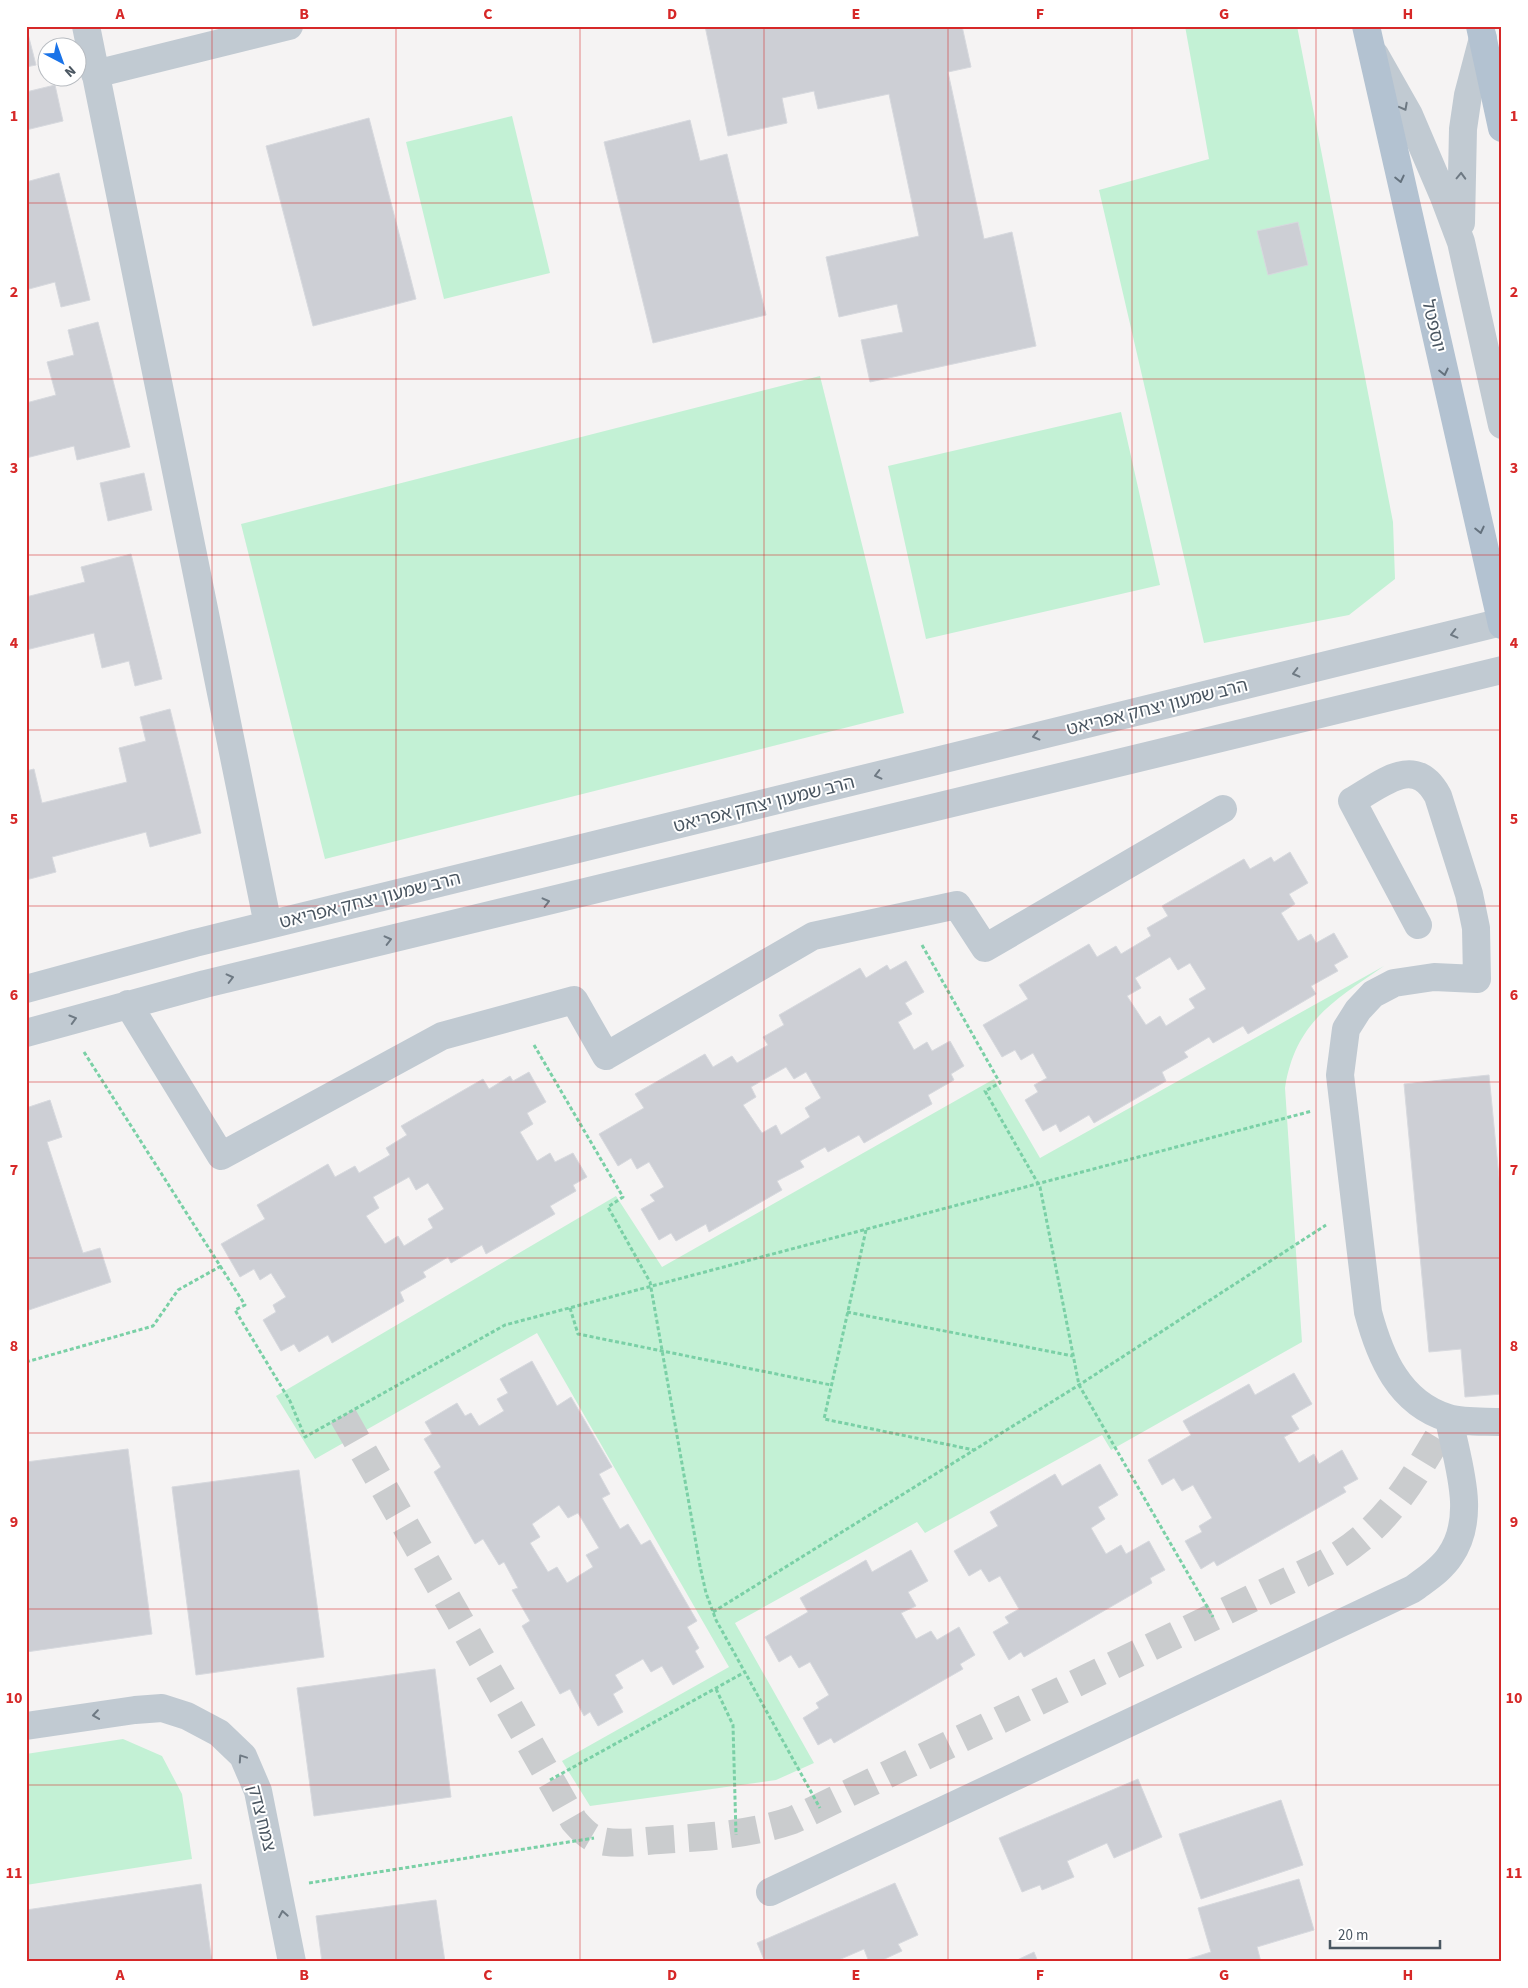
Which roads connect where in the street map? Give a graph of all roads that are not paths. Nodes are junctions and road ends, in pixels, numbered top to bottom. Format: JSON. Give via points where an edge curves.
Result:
{"nodes":[{"id":1,"x":86,"y":26,"type":"edge"},
{"id":2,"x":289,"y":26,"type":"edge"},
{"id":3,"x":1481,"y":32,"type":"edge"},
{"id":4,"x":1369,"y":38,"type":"edge"},
{"id":5,"x":95,"y":74,"type":"junction"},
{"id":6,"x":1502,"y":128,"type":"edge"},
{"id":7,"x":1461,"y":242,"type":"junction"},
{"id":8,"x":1502,"y":424,"type":"edge"},
{"id":9,"x":1502,"y":623,"type":"edge"},
{"id":10,"x":1502,"y":670,"type":"edge"},
{"id":11,"x":1223,"y":809,"type":"dead end"},
{"id":12,"x":268,"y":925,"type":"junction"},
{"id":13,"x":1418,"y":925,"type":"dead end"},
{"id":14,"x":26,"y":969,"type":"edge"},
{"id":15,"x":97,"y":969,"type":"junction"},
{"id":16,"x":26,"y":988,"type":"edge"},
{"id":17,"x":128,"y":1004,"type":"junction"},
{"id":18,"x":26,"y":1033,"type":"edge"},
{"id":19,"x":1449,"y":1419,"type":"junction"},
{"id":20,"x":1502,"y":1422,"type":"edge"},
{"id":21,"x":26,"y":1726,"type":"edge"},
{"id":22,"x":770,"y":1892,"type":"dead end"},
{"id":23,"x":292,"y":1962,"type":"edge"}],
"edges":[{"from":1,"to":5,"type":"street"},
{"from":2,"to":5,"type":"street"},
{"from":3,"to":6,"type":"main road"},
{"from":7,"to":3,"type":"street","one_way":true,"via":[[1463,129]]},
{"from":4,"to":7,"type":"street","one_way":true,"via":[[1413,124]]},
{"from":4,"to":9,"type":"main road","name":"יוספטל","one_way":true},
{"from":5,"to":12,"type":"street"},
{"from":7,"to":8,"type":"street"},
{"from":9,"to":12,"type":"street","name":"הרב שמעון יצחק אפריאט","one_way":true},
{"from":17,"to":10,"type":"street","one_way":true},
{"from":11,"to":17,"type":"street","via":[[984,948],[957,905],[813,936],[606,1056],[574,1000],[517,1015],[442,1036],[222,1156]]},
{"from":12,"to":15,"type":"street","name":"הרב שמעון יצחק אפריאט"},
{"from":13,"to":19,"type":"street","via":[[1352,801],[1399,775],[1422,776],[1438,796],[1470,894],[1476,928],[1477,979],[1414,978],[1394,983],[1373,994],[1346,1029],[1340,1075],[1368,1312],[1377,1347],[1393,1377],[1409,1395],[1429,1411]]},
{"from":14,"to":15,"type":"street","via":[[51,972]]},
{"from":15,"to":16,"type":"street","name":"הרב שמעון יצחק אפריאט"},
{"from":18,"to":17,"type":"street","one_way":true},
{"from":19,"to":20,"type":"street"},
{"from":19,"to":22,"type":"street","via":[[1464,1496],[1465,1518],[1450,1556],[1435,1573],[1413,1589]]},
{"from":23,"to":21,"type":"street","name":"צמח צדק","one_way":true,"via":[[258,1790],[243,1756],[219,1733],[188,1716],[162,1708]]}]}
